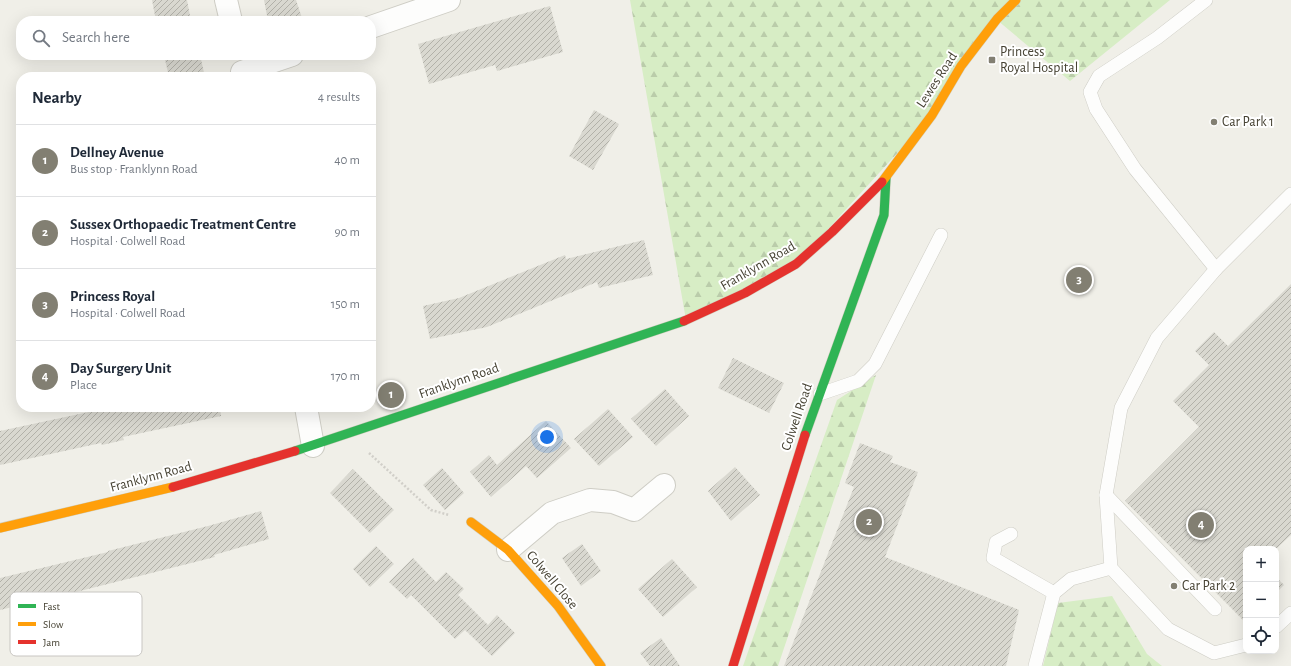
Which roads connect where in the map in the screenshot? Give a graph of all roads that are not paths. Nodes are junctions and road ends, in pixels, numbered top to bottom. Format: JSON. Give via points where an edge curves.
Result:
{"nodes":[{"id":1,"x":226,"y":0,"type":"edge"},
{"id":2,"x":449,"y":0,"type":"edge"},
{"id":3,"x":1016,"y":0,"type":"edge"},
{"id":4,"x":1206,"y":0,"type":"edge"},
{"id":5,"x":230,"y":16,"type":"edge"},
{"id":6,"x":376,"y":25,"type":"edge"},
{"id":7,"x":272,"y":60,"type":"edge"},
{"id":8,"x":241,"y":68,"type":"edge"},
{"id":9,"x":886,"y":178,"type":"junction"},
{"id":10,"x":1291,"y":194,"type":"edge"},
{"id":11,"x":941,"y":235,"type":"dead end"},
{"id":12,"x":1216,"y":269,"type":"junction"},
{"id":13,"x":820,"y":394,"type":"junction"},
{"id":14,"x":307,"y":412,"type":"edge"},
{"id":15,"x":313,"y":446,"type":"junction"},
{"id":16,"x":664,"y":485,"type":"dead end"},
{"id":17,"x":1106,"y":495,"type":"junction"},
{"id":18,"x":471,"y":522,"type":"road end"},
{"id":19,"x":0,"y":528,"type":"edge"},
{"id":20,"x":1011,"y":534,"type":"dead end"},
{"id":21,"x":508,"y":550,"type":"junction"},
{"id":22,"x":1111,"y":568,"type":"junction"},
{"id":23,"x":1054,"y":593,"type":"junction"},
{"id":24,"x":1215,"y":609,"type":"dead end"},
{"id":25,"x":1291,"y":613,"type":"edge"},
{"id":26,"x":1279,"y":625,"type":"edge"},
{"id":27,"x":1243,"y":646,"type":"edge"},
{"id":28,"x":601,"y":666,"type":"edge"},
{"id":29,"x":733,"y":666,"type":"edge"},
{"id":30,"x":1035,"y":666,"type":"edge"}],
"edges":[{"from":1,"to":5,"type":"street"},
{"from":2,"to":6,"type":"street"},
{"from":3,"to":9,"type":"main road","name":"Lewes Road","via":[[997,19],[961,66],[932,115]]},
{"from":4,"to":12,"type":"lane","via":[[1157,38],[1099,76],[1090,92],[1096,109],[1134,169]]},
{"from":7,"to":8,"type":"street"},
{"from":9,"to":13,"type":"main road","name":"Colwell Road","via":[[884,215]]},
{"from":9,"to":15,"type":"main road","name":"Franklynn Road","via":[[796,264],[744,293],[686,320]]},
{"from":10,"to":12,"type":"lane"},
{"from":11,"to":13,"type":"lane","via":[[875,364],[858,381]]},
{"from":12,"to":17,"type":"lane","via":[[1157,338],[1121,408]]},
{"from":13,"to":29,"type":"main road","name":"Colwell Road"},
{"from":14,"to":15,"type":"street"},
{"from":15,"to":19,"type":"main road","name":"Franklynn Road","via":[[158,491]]},
{"from":16,"to":21,"type":"street","via":[[634,510],[613,502],[590,500],[552,513]]},
{"from":17,"to":22,"type":"lane"},
{"from":17,"to":24,"type":"lane"},
{"from":18,"to":21,"type":"main road","name":"Colwell Close"},
{"from":20,"to":23,"type":"lane","via":[[996,542],[993,558]]},
{"from":21,"to":28,"type":"main road","name":"Colwell Close","via":[[558,606]]},
{"from":22,"to":23,"type":"lane","via":[[1071,579]]},
{"from":22,"to":27,"type":"lane","via":[[1168,629],[1214,653]]},
{"from":23,"to":30,"type":"lane"},
{"from":25,"to":26,"type":"lane"}]}
